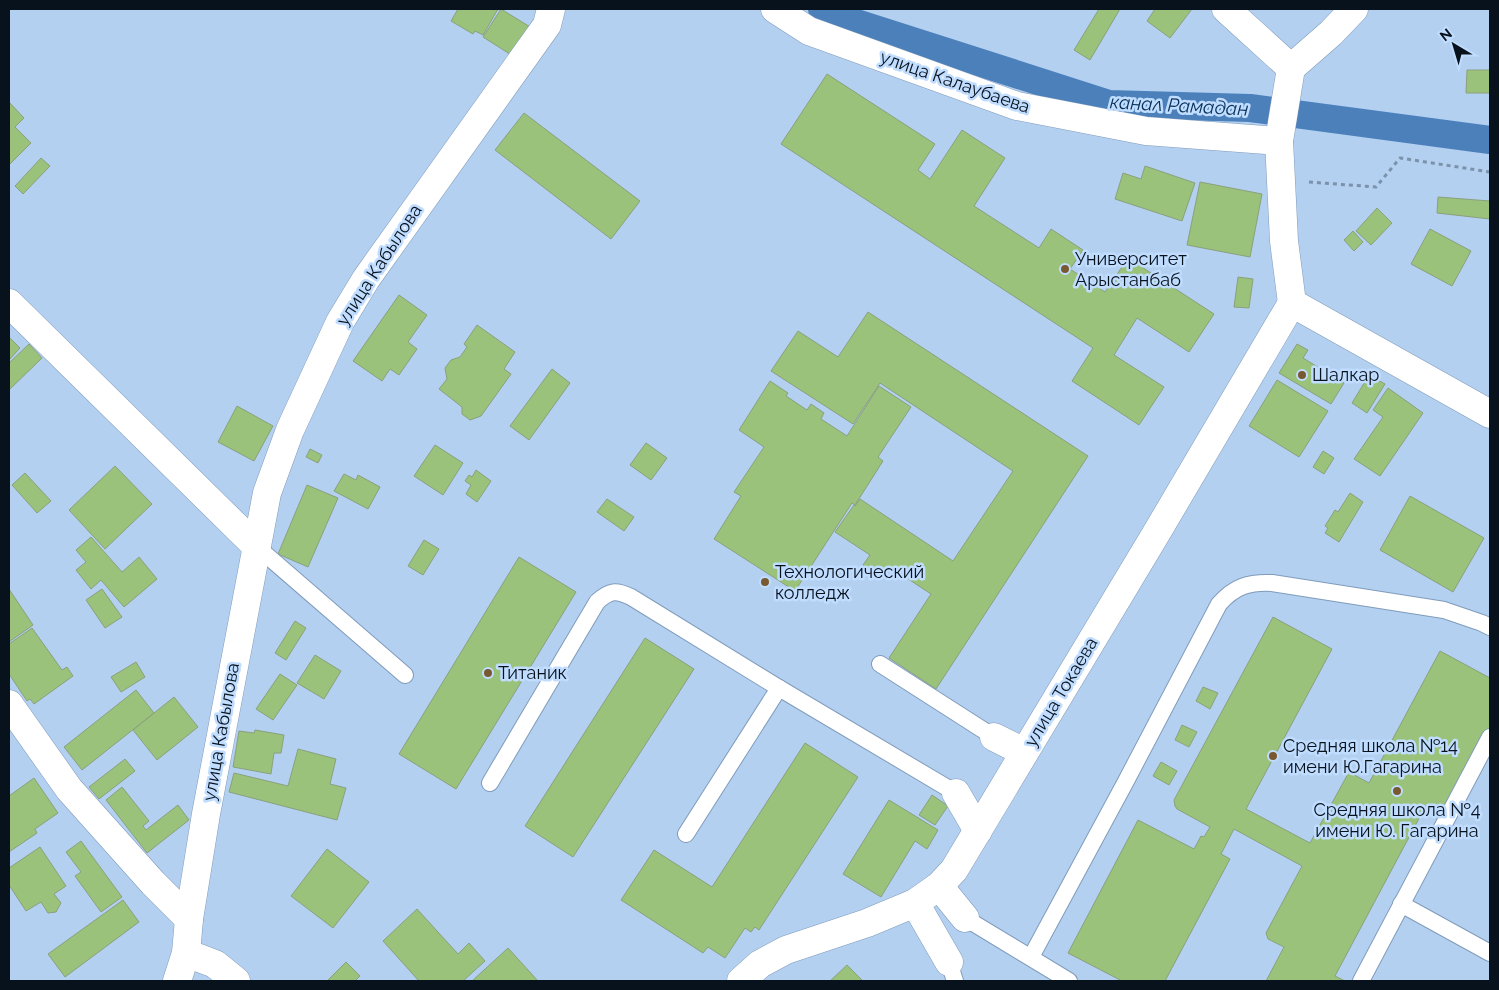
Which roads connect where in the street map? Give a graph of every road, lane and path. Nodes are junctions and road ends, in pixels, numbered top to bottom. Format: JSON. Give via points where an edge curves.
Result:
{"nodes":[{"id":1,"x":551,"y":9,"type":"edge"},
{"id":2,"x":776,"y":9,"type":"edge"},
{"id":3,"x":1226,"y":9,"type":"edge"},
{"id":4,"x":1354,"y":9,"type":"edge"},
{"id":5,"x":1290,"y":77,"type":"junction"},
{"id":6,"x":1280,"y":139,"type":"junction"},
{"id":7,"x":1490,"y":172,"type":"edge"},
{"id":8,"x":1280,"y":179,"type":"junction"},
{"id":9,"x":9,"y":303,"type":"edge"},
{"id":10,"x":1292,"y":303,"type":"junction"},
{"id":11,"x":1490,"y":414,"type":"edge"},
{"id":12,"x":256,"y":546,"type":"junction"},
{"id":13,"x":1488,"y":624,"type":"edge"},
{"id":14,"x":880,"y":664,"type":"dead end"},
{"id":15,"x":405,"y":675,"type":"dead end"},
{"id":16,"x":779,"y":688,"type":"junction"},
{"id":17,"x":9,"y":704,"type":"edge"},
{"id":18,"x":994,"y":737,"type":"joint"},
{"id":19,"x":1490,"y":737,"type":"edge"},
{"id":20,"x":1024,"y":752,"type":"junction"},
{"id":21,"x":490,"y":783,"type":"dead end"},
{"id":22,"x":956,"y":793,"type":"joint"},
{"id":23,"x":978,"y":831,"type":"junction"},
{"id":24,"x":686,"y":834,"type":"dead end"},
{"id":25,"x":939,"y":886,"type":"junction"},
{"id":26,"x":915,"y":903,"type":"junction"},
{"id":27,"x":1402,"y":904,"type":"junction"},
{"id":28,"x":965,"y":918,"type":"joint"},
{"id":29,"x":189,"y":919,"type":"junction"},
{"id":30,"x":186,"y":953,"type":"junction"},
{"id":31,"x":1490,"y":954,"type":"edge"},
{"id":32,"x":1031,"y":957,"type":"junction"},
{"id":33,"x":952,"y":972,"type":"edge"},
{"id":34,"x":177,"y":981,"type":"edge"},
{"id":35,"x":236,"y":981,"type":"edge"},
{"id":36,"x":741,"y":981,"type":"edge"},
{"id":37,"x":1069,"y":981,"type":"edge"},
{"id":38,"x":1361,"y":981,"type":"edge"}],
"edges":[{"from":1,"to":12,"type":"street","name":"улица Кабылова","via":[[547,25],[366,279],[340,322],[290,430],[267,493]]},
{"from":2,"to":6,"type":"street","name":"улица Калаубаева","via":[[809,31],[1017,106],[1146,131]]},
{"from":3,"to":5,"type":"street"},
{"from":4,"to":5,"type":"street"},
{"from":5,"to":6,"type":"street"},
{"from":6,"to":8,"type":"street"},
{"from":7,"to":8,"type":"path","via":[[1400,158],[1376,187]]},
{"from":8,"to":10,"type":"street"},
{"from":9,"to":12,"type":"street"},
{"from":10,"to":11,"type":"street"},
{"from":10,"to":20,"type":"street","name":"улица Токаева"},
{"from":12,"to":15,"type":"lane"},
{"from":12,"to":29,"type":"street","name":"улица Кабылова"},
{"from":13,"to":32,"type":"lane","via":[[1444,610],[1272,582],[1255,582],[1235,590],[1220,604]]},
{"from":14,"to":18,"type":"lane"},
{"from":16,"to":21,"type":"lane","via":[[631,597],[613,592],[594,607]]},
{"from":16,"to":22,"type":"lane"},
{"from":16,"to":24,"type":"lane"},
{"from":17,"to":29,"type":"street","via":[[69,789]]},
{"from":18,"to":20,"type":"street"},
{"from":19,"to":27,"type":"lane"},
{"from":20,"to":23,"type":"street","name":"улица Токаева"},
{"from":22,"to":23,"type":"street"},
{"from":23,"to":25,"type":"street","name":"улица Токаева","via":[[954,870]]},
{"from":25,"to":26,"type":"street","name":"улица Токаева"},
{"from":25,"to":28,"type":"street"},
{"from":26,"to":33,"type":"street"},
{"from":26,"to":36,"type":"street","name":"улица Токаева","via":[[786,950],[760,964]]},
{"from":27,"to":31,"type":"lane"},
{"from":27,"to":38,"type":"lane"},
{"from":28,"to":32,"type":"lane"},
{"from":29,"to":30,"type":"street","name":"улица Кабылова"},
{"from":30,"to":34,"type":"street","name":"улица Кабылова"},
{"from":30,"to":35,"type":"street","via":[[215,964]]},
{"from":32,"to":37,"type":"lane"}]}
